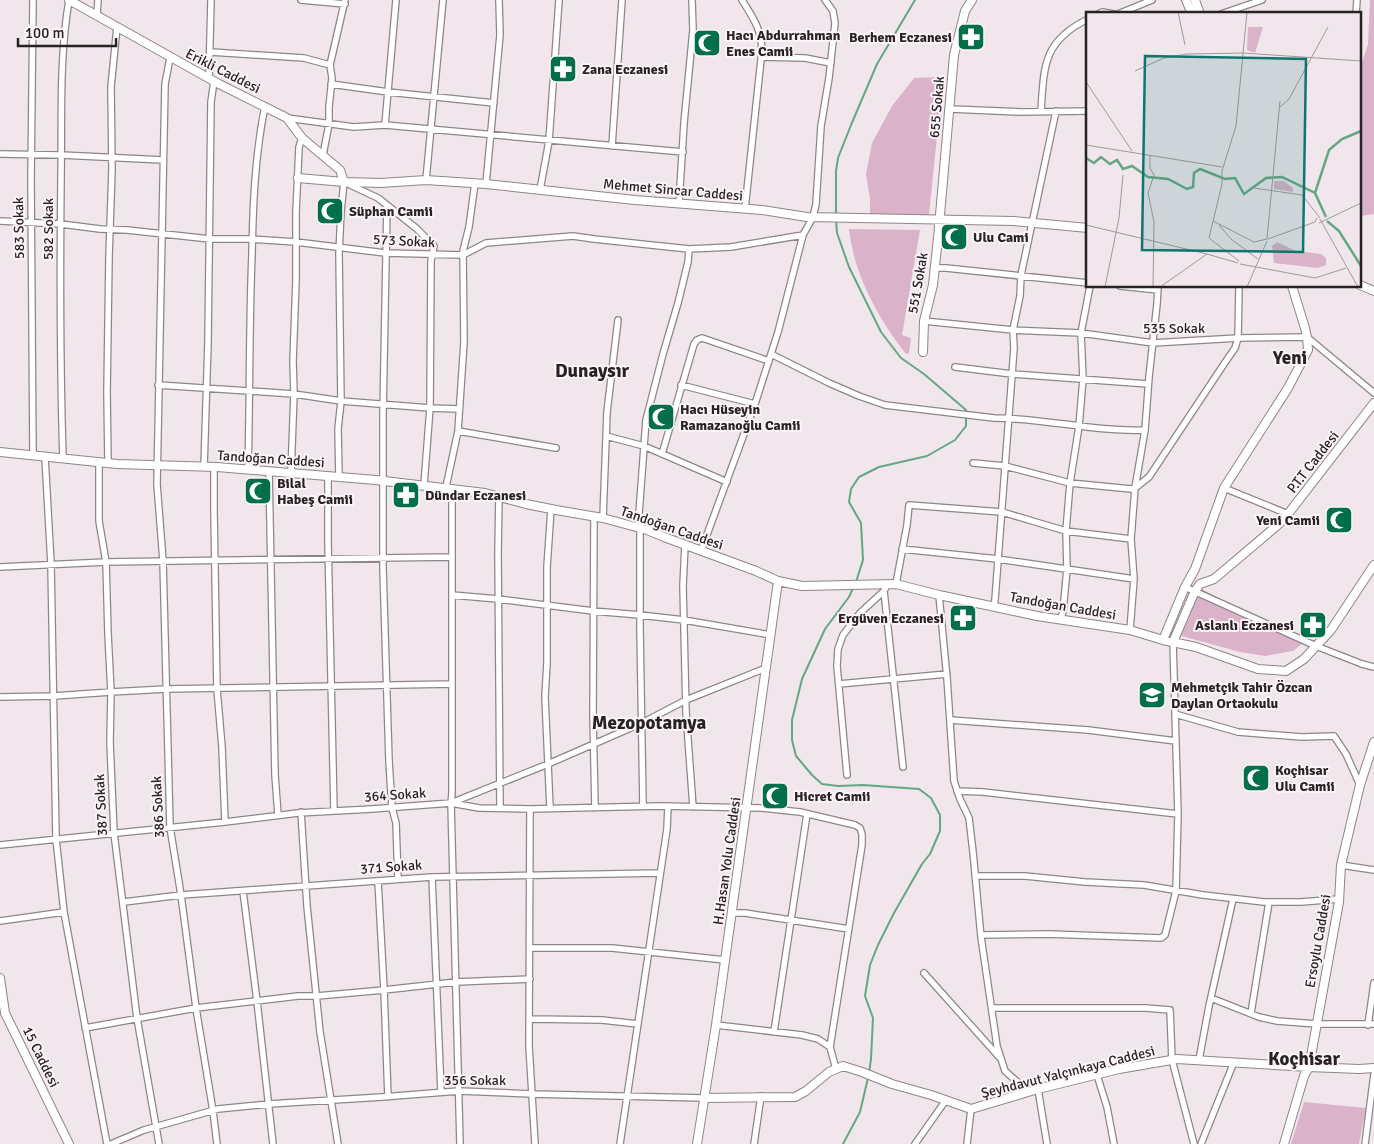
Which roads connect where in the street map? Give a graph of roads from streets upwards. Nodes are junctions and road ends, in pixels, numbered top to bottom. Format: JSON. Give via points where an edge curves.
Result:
{"nodes":[{"id":1,"x":33,"y":0,"type":"edge"},
{"id":2,"x":69,"y":0,"type":"edge"},
{"id":3,"x":98,"y":0,"type":"edge"},
{"id":4,"x":211,"y":0,"type":"edge"},
{"id":5,"x":301,"y":0,"type":"edge"},
{"id":6,"x":396,"y":0,"type":"edge"},
{"id":7,"x":443,"y":0,"type":"edge"},
{"id":8,"x":499,"y":0,"type":"edge"},
{"id":9,"x":560,"y":0,"type":"edge"},
{"id":10,"x":622,"y":0,"type":"edge"},
{"id":11,"x":692,"y":0,"type":"edge"},
{"id":12,"x":742,"y":0,"type":"edge"},
{"id":13,"x":825,"y":0,"type":"edge"},
{"id":14,"x":972,"y":0,"type":"edge"},
{"id":15,"x":1152,"y":0,"type":"edge"},
{"id":16,"x":1186,"y":0,"type":"edge"},
{"id":17,"x":1195,"y":0,"type":"edge"},
{"id":18,"x":1262,"y":0,"type":"edge"},
{"id":19,"x":345,"y":2,"type":"edge"},
{"id":20,"x":1121,"y":12,"type":"edge"},
{"id":21,"x":1191,"y":12,"type":"edge"},
{"id":22,"x":1199,"y":12,"type":"edge"},
{"id":23,"x":1227,"y":12,"type":"edge"},
{"id":24,"x":97,"y":15,"type":"junction"},
{"id":25,"x":1086,"y":20,"type":"edge"},
{"id":26,"x":117,"y":27,"type":"junction"},
{"id":27,"x":211,"y":52,"type":"junction"},
{"id":28,"x":762,"y":56,"type":"junction"},
{"id":29,"x":170,"y":58,"type":"junction"},
{"id":30,"x":831,"y":63,"type":"junction"},
{"id":31,"x":330,"y":65,"type":"junction"},
{"id":32,"x":212,"y":80,"type":"junction"},
{"id":33,"x":331,"y":84,"type":"junction"},
{"id":34,"x":388,"y":92,"type":"junction"},
{"id":35,"x":434,"y":96,"type":"junction"},
{"id":36,"x":494,"y":103,"type":"junction"},
{"id":37,"x":265,"y":106,"type":"junction"},
{"id":38,"x":950,"y":109,"type":"junction"},
{"id":39,"x":1041,"y":111,"type":"junction"},
{"id":40,"x":1056,"y":111,"type":"junction"},
{"id":41,"x":1086,"y":111,"type":"edge"},
{"id":42,"x":287,"y":118,"type":"junction"},
{"id":43,"x":329,"y":124,"type":"junction"},
{"id":44,"x":385,"y":125,"type":"junction"},
{"id":45,"x":432,"y":129,"type":"junction"},
{"id":46,"x":491,"y":134,"type":"junction"},
{"id":47,"x":302,"y":138,"type":"junction"},
{"id":48,"x":548,"y":141,"type":"junction"},
{"id":49,"x":612,"y":146,"type":"junction"},
{"id":50,"x":682,"y":152,"type":"junction"},
{"id":51,"x":0,"y":154,"type":"edge"},
{"id":52,"x":31,"y":154,"type":"junction"},
{"id":53,"x":61,"y":155,"type":"junction"},
{"id":54,"x":323,"y":155,"type":"junction"},
{"id":55,"x":112,"y":157,"type":"junction"},
{"id":56,"x":163,"y":160,"type":"junction"},
{"id":57,"x":298,"y":178,"type":"junction"},
{"id":58,"x":426,"y":180,"type":"junction"},
{"id":59,"x":344,"y":182,"type":"junction"},
{"id":60,"x":475,"y":183,"type":"junction"},
{"id":61,"x":486,"y":184,"type":"junction"},
{"id":62,"x":540,"y":190,"type":"junction"},
{"id":63,"x":679,"y":203,"type":"junction"},
{"id":64,"x":387,"y":205,"type":"junction"},
{"id":65,"x":745,"y":209,"type":"junction"},
{"id":66,"x":813,"y":217,"type":"junction"},
{"id":67,"x":940,"y":219,"type":"junction"},
{"id":68,"x":0,"y":221,"type":"edge"},
{"id":69,"x":31,"y":222,"type":"junction"},
{"id":70,"x":1033,"y":223,"type":"junction"},
{"id":71,"x":61,"y":224,"type":"junction"},
{"id":72,"x":1086,"y":228,"type":"edge"},
{"id":73,"x":110,"y":230,"type":"junction"},
{"id":74,"x":161,"y":234,"type":"junction"},
{"id":75,"x":803,"y":235,"type":"junction"},
{"id":76,"x":210,"y":239,"type":"junction"},
{"id":77,"x":252,"y":239,"type":"junction"},
{"id":78,"x":296,"y":242,"type":"junction"},
{"id":79,"x":339,"y":248,"type":"junction"},
{"id":80,"x":689,"y":249,"type":"junction"},
{"id":81,"x":386,"y":253,"type":"junction"},
{"id":82,"x":432,"y":255,"type":"junction"},
{"id":83,"x":463,"y":255,"type":"junction"},
{"id":84,"x":935,"y":268,"type":"junction"},
{"id":85,"x":1021,"y":275,"type":"junction"},
{"id":86,"x":1086,"y":283,"type":"edge"},
{"id":87,"x":1362,"y":285,"type":"edge"},
{"id":88,"x":1090,"y":288,"type":"edge"},
{"id":89,"x":1158,"y":288,"type":"edge"},
{"id":90,"x":1239,"y":288,"type":"edge"},
{"id":91,"x":1293,"y":288,"type":"edge"},
{"id":92,"x":1374,"y":291,"type":"edge"},
{"id":93,"x":618,"y":320,"type":"dead end"},
{"id":94,"x":924,"y":321,"type":"junction"},
{"id":95,"x":1013,"y":330,"type":"junction"},
{"id":96,"x":1081,"y":334,"type":"junction"},
{"id":97,"x":1307,"y":337,"type":"junction"},
{"id":98,"x":1238,"y":338,"type":"junction"},
{"id":99,"x":1153,"y":343,"type":"junction"},
{"id":100,"x":923,"y":352,"type":"dead end"},
{"id":101,"x":771,"y":354,"type":"junction"},
{"id":102,"x":769,"y":361,"type":"junction"},
{"id":103,"x":954,"y":367,"type":"dead end"},
{"id":104,"x":1012,"y":374,"type":"junction"},
{"id":105,"x":1083,"y":379,"type":"junction"},
{"id":106,"x":1148,"y":384,"type":"junction"},
{"id":107,"x":158,"y":386,"type":"junction"},
{"id":108,"x":682,"y":386,"type":"junction"},
{"id":109,"x":206,"y":388,"type":"junction"},
{"id":110,"x":250,"y":392,"type":"junction"},
{"id":111,"x":1374,"y":393,"type":"edge"},
{"id":112,"x":294,"y":394,"type":"junction"},
{"id":113,"x":341,"y":401,"type":"junction"},
{"id":114,"x":1374,"y":403,"type":"edge"},
{"id":115,"x":383,"y":404,"type":"junction"},
{"id":116,"x":755,"y":404,"type":"junction"},
{"id":117,"x":430,"y":408,"type":"junction"},
{"id":118,"x":459,"y":409,"type":"junction"},
{"id":119,"x":1009,"y":418,"type":"junction"},
{"id":120,"x":1079,"y":426,"type":"junction"},
{"id":121,"x":1145,"y":430,"type":"junction"},
{"id":122,"x":458,"y":431,"type":"junction"},
{"id":123,"x":606,"y":436,"type":"junction"},
{"id":124,"x":644,"y":446,"type":"junction"},
{"id":125,"x":556,"y":448,"type":"dead end"},
{"id":126,"x":0,"y":452,"type":"edge"},
{"id":127,"x":662,"y":454,"type":"junction"},
{"id":128,"x":33,"y":456,"type":"junction"},
{"id":129,"x":45,"y":457,"type":"junction"},
{"id":130,"x":63,"y":459,"type":"junction"},
{"id":131,"x":99,"y":462,"type":"junction"},
{"id":132,"x":108,"y":463,"type":"junction"},
{"id":133,"x":972,"y":464,"type":"dead end"},
{"id":134,"x":158,"y":465,"type":"junction"},
{"id":135,"x":1005,"y":466,"type":"junction"},
{"id":136,"x":204,"y":467,"type":"junction"},
{"id":137,"x":214,"y":467,"type":"junction"},
{"id":138,"x":248,"y":470,"type":"junction"},
{"id":139,"x":269,"y":471,"type":"junction"},
{"id":140,"x":291,"y":473,"type":"junction"},
{"id":141,"x":328,"y":476,"type":"junction"},
{"id":142,"x":339,"y":477,"type":"junction"},
{"id":143,"x":382,"y":480,"type":"junction"},
{"id":144,"x":727,"y":482,"type":"junction"},
{"id":145,"x":1070,"y":483,"type":"junction"},
{"id":146,"x":424,"y":485,"type":"junction"},
{"id":147,"x":449,"y":488,"type":"junction"},
{"id":148,"x":1135,"y":488,"type":"junction"},
{"id":149,"x":1224,"y":488,"type":"junction"},
{"id":150,"x":499,"y":496,"type":"junction"},
{"id":151,"x":551,"y":509,"type":"junction"},
{"id":152,"x":1002,"y":512,"type":"junction"},
{"id":153,"x":1288,"y":514,"type":"junction"},
{"id":154,"x":594,"y":517,"type":"junction"},
{"id":155,"x":603,"y":518,"type":"junction"},
{"id":156,"x":639,"y":527,"type":"junction"},
{"id":157,"x":1066,"y":531,"type":"junction"},
{"id":158,"x":1132,"y":539,"type":"junction"},
{"id":159,"x":685,"y":545,"type":"junction"},
{"id":160,"x":902,"y":549,"type":"junction"},
{"id":161,"x":701,"y":551,"type":"junction"},
{"id":162,"x":383,"y":557,"type":"junction"},
{"id":163,"x":452,"y":557,"type":"junction"},
{"id":164,"x":328,"y":558,"type":"junction"},
{"id":165,"x":272,"y":560,"type":"junction"},
{"id":166,"x":998,"y":560,"type":"junction"},
{"id":167,"x":163,"y":561,"type":"junction"},
{"id":168,"x":215,"y":561,"type":"junction"},
{"id":169,"x":106,"y":562,"type":"junction"},
{"id":170,"x":51,"y":564,"type":"junction"},
{"id":171,"x":1374,"y":565,"type":"edge"},
{"id":172,"x":0,"y":567,"type":"edge"},
{"id":173,"x":1067,"y":569,"type":"junction"},
{"id":174,"x":1134,"y":579,"type":"junction"},
{"id":175,"x":778,"y":581,"type":"junction"},
{"id":176,"x":896,"y":584,"type":"junction"},
{"id":177,"x":1184,"y":587,"type":"junction"},
{"id":178,"x":885,"y":588,"type":"junction"},
{"id":179,"x":1195,"y":591,"type":"junction"},
{"id":180,"x":939,"y":595,"type":"junction"},
{"id":181,"x":452,"y":596,"type":"junction"},
{"id":182,"x":498,"y":599,"type":"junction"},
{"id":183,"x":547,"y":605,"type":"junction"},
{"id":184,"x":993,"y":606,"type":"junction"},
{"id":185,"x":593,"y":610,"type":"junction"},
{"id":186,"x":640,"y":615,"type":"junction"},
{"id":187,"x":1061,"y":619,"type":"junction"},
{"id":188,"x":684,"y":620,"type":"junction"},
{"id":189,"x":1130,"y":630,"type":"junction"},
{"id":190,"x":770,"y":635,"type":"junction"},
{"id":191,"x":1163,"y":640,"type":"junction"},
{"id":192,"x":1173,"y":642,"type":"junction"},
{"id":193,"x":1316,"y":646,"type":"junction"},
{"id":194,"x":1374,"y":667,"type":"edge"},
{"id":195,"x":766,"y":668,"type":"junction"},
{"id":196,"x":947,"y":674,"type":"junction"},
{"id":197,"x":894,"y":678,"type":"junction"},
{"id":198,"x":452,"y":684,"type":"junction"},
{"id":199,"x":839,"y":684,"type":"junction"},
{"id":200,"x":387,"y":686,"type":"junction"},
{"id":201,"x":274,"y":687,"type":"junction"},
{"id":202,"x":330,"y":687,"type":"junction"},
{"id":203,"x":166,"y":689,"type":"junction"},
{"id":204,"x":217,"y":689,"type":"junction"},
{"id":205,"x":111,"y":692,"type":"junction"},
{"id":206,"x":54,"y":696,"type":"junction"},
{"id":207,"x":0,"y":697,"type":"edge"},
{"id":208,"x":686,"y":700,"type":"junction"},
{"id":209,"x":1175,"y":714,"type":"junction"},
{"id":210,"x":950,"y":720,"type":"junction"},
{"id":211,"x":642,"y":723,"type":"junction"},
{"id":212,"x":1176,"y":741,"type":"junction"},
{"id":213,"x":1374,"y":742,"type":"edge"},
{"id":214,"x":594,"y":744,"type":"junction"},
{"id":215,"x":548,"y":764,"type":"junction"},
{"id":216,"x":903,"y":767,"type":"dead end"},
{"id":217,"x":848,"y":775,"type":"dead end"},
{"id":218,"x":500,"y":783,"type":"junction"},
{"id":219,"x":1360,"y":785,"type":"junction"},
{"id":220,"x":957,"y":791,"type":"junction"},
{"id":221,"x":451,"y":803,"type":"junction"},
{"id":222,"x":643,"y":806,"type":"junction"},
{"id":223,"x":668,"y":806,"type":"junction"},
{"id":224,"x":693,"y":806,"type":"junction"},
{"id":225,"x":392,"y":808,"type":"junction"},
{"id":226,"x":500,"y":808,"type":"junction"},
{"id":227,"x":550,"y":808,"type":"junction"},
{"id":228,"x":594,"y":808,"type":"junction"},
{"id":229,"x":747,"y":808,"type":"junction"},
{"id":230,"x":530,"y":809,"type":"junction"},
{"id":231,"x":334,"y":811,"type":"junction"},
{"id":232,"x":301,"y":812,"type":"junction"},
{"id":233,"x":807,"y":814,"type":"junction"},
{"id":234,"x":1178,"y":814,"type":"junction"},
{"id":235,"x":278,"y":815,"type":"junction"},
{"id":236,"x":225,"y":822,"type":"junction"},
{"id":237,"x":170,"y":827,"type":"junction"},
{"id":238,"x":114,"y":833,"type":"junction"},
{"id":239,"x":56,"y":839,"type":"junction"},
{"id":240,"x":0,"y":845,"type":"edge"},
{"id":241,"x":1341,"y":865,"type":"junction"},
{"id":242,"x":1374,"y":870,"type":"edge"},
{"id":243,"x":660,"y":873,"type":"junction"},
{"id":244,"x":453,"y":876,"type":"junction"},
{"id":245,"x":531,"y":876,"type":"junction"},
{"id":246,"x":976,"y":876,"type":"junction"},
{"id":247,"x":432,"y":877,"type":"junction"},
{"id":248,"x":398,"y":879,"type":"junction"},
{"id":249,"x":378,"y":881,"type":"junction"},
{"id":250,"x":306,"y":886,"type":"junction"},
{"id":251,"x":242,"y":891,"type":"junction"},
{"id":252,"x":1176,"y":891,"type":"junction"},
{"id":253,"x":181,"y":895,"type":"junction"},
{"id":254,"x":1233,"y":899,"type":"junction"},
{"id":255,"x":1339,"y":899,"type":"junction"},
{"id":256,"x":124,"y":902,"type":"junction"},
{"id":257,"x":1269,"y":902,"type":"junction"},
{"id":258,"x":64,"y":912,"type":"junction"},
{"id":259,"x":732,"y":913,"type":"junction"},
{"id":260,"x":791,"y":920,"type":"junction"},
{"id":261,"x":0,"y":922,"type":"edge"},
{"id":262,"x":849,"y":929,"type":"junction"},
{"id":263,"x":981,"y":934,"type":"junction"},
{"id":264,"x":530,"y":948,"type":"junction"},
{"id":265,"x":648,"y":951,"type":"junction"},
{"id":266,"x":726,"y":960,"type":"junction"},
{"id":267,"x":924,"y":973,"type":"dead end"},
{"id":268,"x":0,"y":978,"type":"edge"},
{"id":269,"x":530,"y":979,"type":"junction"},
{"id":270,"x":456,"y":982,"type":"junction"},
{"id":271,"x":1374,"y":983,"type":"edge"},
{"id":272,"x":436,"y":984,"type":"junction"},
{"id":273,"x":384,"y":990,"type":"junction"},
{"id":274,"x":318,"y":996,"type":"junction"},
{"id":275,"x":1211,"y":998,"type":"junction"},
{"id":276,"x":257,"y":1001,"type":"junction"},
{"id":277,"x":196,"y":1008,"type":"junction"},
{"id":278,"x":992,"y":1008,"type":"junction"},
{"id":279,"x":1251,"y":1013,"type":"junction"},
{"id":280,"x":136,"y":1018,"type":"junction"},
{"id":281,"x":530,"y":1019,"type":"junction"},
{"id":282,"x":638,"y":1024,"type":"junction"},
{"id":283,"x":1317,"y":1024,"type":"junction"},
{"id":284,"x":716,"y":1025,"type":"junction"},
{"id":285,"x":1371,"y":1025,"type":"edge"},
{"id":286,"x":85,"y":1028,"type":"junction"},
{"id":287,"x":774,"y":1032,"type":"junction"},
{"id":288,"x":830,"y":1047,"type":"junction"},
{"id":289,"x":1002,"y":1060,"type":"junction"},
{"id":290,"x":1172,"y":1060,"type":"junction"},
{"id":291,"x":1199,"y":1060,"type":"junction"},
{"id":292,"x":1234,"y":1062,"type":"junction"},
{"id":293,"x":1309,"y":1067,"type":"junction"},
{"id":294,"x":1374,"y":1068,"type":"edge"},
{"id":295,"x":836,"y":1069,"type":"junction"},
{"id":296,"x":1374,"y":1074,"type":"edge"},
{"id":297,"x":1097,"y":1075,"type":"junction"},
{"id":298,"x":1038,"y":1089,"type":"junction"},
{"id":299,"x":459,"y":1091,"type":"junction"},
{"id":300,"x":441,"y":1092,"type":"junction"},
{"id":301,"x":1029,"y":1092,"type":"junction"},
{"id":302,"x":532,"y":1094,"type":"junction"},
{"id":303,"x":628,"y":1096,"type":"junction"},
{"id":304,"x":761,"y":1096,"type":"junction"},
{"id":305,"x":388,"y":1097,"type":"junction"},
{"id":306,"x":704,"y":1098,"type":"junction"},
{"id":307,"x":332,"y":1100,"type":"junction"},
{"id":308,"x":946,"y":1100,"type":"junction"},
{"id":309,"x":269,"y":1104,"type":"junction"},
{"id":310,"x":971,"y":1109,"type":"junction"},
{"id":311,"x":214,"y":1111,"type":"junction"},
{"id":312,"x":156,"y":1126,"type":"junction"},
{"id":313,"x":1366,"y":1134,"type":"junction"},
{"id":314,"x":1374,"y":1134,"type":"edge"},
{"id":315,"x":69,"y":1144,"type":"edge"},
{"id":316,"x":107,"y":1144,"type":"edge"},
{"id":317,"x":111,"y":1144,"type":"edge"},
{"id":318,"x":159,"y":1144,"type":"edge"},
{"id":319,"x":218,"y":1144,"type":"edge"},
{"id":320,"x":273,"y":1144,"type":"edge"},
{"id":321,"x":338,"y":1144,"type":"edge"},
{"id":322,"x":460,"y":1144,"type":"edge"},
{"id":323,"x":535,"y":1144,"type":"edge"},
{"id":324,"x":620,"y":1144,"type":"edge"},
{"id":325,"x":697,"y":1144,"type":"edge"},
{"id":326,"x":754,"y":1144,"type":"edge"},
{"id":327,"x":916,"y":1144,"type":"edge"},
{"id":328,"x":967,"y":1144,"type":"edge"},
{"id":329,"x":1048,"y":1144,"type":"edge"},
{"id":330,"x":1114,"y":1144,"type":"edge"},
{"id":331,"x":1194,"y":1144,"type":"edge"},
{"id":332,"x":1201,"y":1144,"type":"edge"},
{"id":333,"x":1284,"y":1144,"type":"edge"},
{"id":334,"x":1365,"y":1144,"type":"edge"}],
"edges":[{"from":1,"to":52,"type":"street","name":"583 Sokak"},
{"from":2,"to":24,"type":"street","name":"Erikli Caddesi"},
{"from":2,"to":53,"type":"street","name":"582 Sokak","via":[[62,62]]},
{"from":3,"to":24,"type":"street"},
{"from":4,"to":27,"type":"street"},
{"from":5,"to":19,"type":"street"},
{"from":6,"to":34,"type":"street"},
{"from":7,"to":35,"type":"street"},
{"from":8,"to":36,"type":"street","via":[[500,35]]},
{"from":9,"to":48,"type":"street"},
{"from":10,"to":49,"type":"street"},
{"from":11,"to":50,"type":"street","via":[[693,30]]},
{"from":12,"to":28,"type":"street","via":[[761,36]]},
{"from":13,"to":30,"type":"street","via":[[833,11],[835,23]]},
{"from":14,"to":38,"type":"street","name":"655 Sokak","via":[[965,11],[954,54]]},
{"from":15,"to":20,"type":"street"},
{"from":16,"to":21,"type":"street"},
{"from":17,"to":22,"type":"street"},
{"from":18,"to":23,"type":"street"},
{"from":19,"to":31,"type":"street"},
{"from":24,"to":26,"type":"street","name":"Erikli Caddesi"},
{"from":25,"to":39,"type":"street","via":[[1067,31],[1052,48],[1046,65]]},
{"from":26,"to":29,"type":"street","name":"Erikli Caddesi"},
{"from":26,"to":55,"type":"street","via":[[112,87]]},
{"from":27,"to":31,"type":"street","via":[[304,58]]},
{"from":27,"to":32,"type":"street"},
{"from":28,"to":30,"type":"street"},
{"from":28,"to":65,"type":"street"},
{"from":29,"to":32,"type":"street","name":"Erikli Caddesi"},
{"from":29,"to":56,"type":"street","name":"386 Sokak","via":[[165,84]]},
{"from":30,"to":66,"type":"street","via":[[821,126]]},
{"from":31,"to":33,"type":"street"},
{"from":32,"to":37,"type":"street","name":"Erikli Caddesi"},
{"from":32,"to":76,"type":"street"},
{"from":33,"to":34,"type":"street"},
{"from":33,"to":43,"type":"street"},
{"from":34,"to":35,"type":"street"},
{"from":34,"to":44,"type":"street"},
{"from":35,"to":36,"type":"street"},
{"from":35,"to":45,"type":"street"},
{"from":36,"to":46,"type":"street"},
{"from":37,"to":42,"type":"street","name":"Erikli Caddesi"},
{"from":37,"to":77,"type":"street","via":[[259,136]]},
{"from":38,"to":39,"type":"street"},
{"from":38,"to":67,"type":"street","name":"655 Sokak"},
{"from":39,"to":40,"type":"street"},
{"from":40,"to":41,"type":"street"},
{"from":40,"to":70,"type":"street"},
{"from":42,"to":43,"type":"street"},
{"from":42,"to":47,"type":"street"},
{"from":43,"to":44,"type":"street","via":[[354,127]]},
{"from":43,"to":54,"type":"street"},
{"from":44,"to":45,"type":"street"},
{"from":45,"to":46,"type":"street"},
{"from":45,"to":58,"type":"street"},
{"from":46,"to":48,"type":"street"},
{"from":46,"to":61,"type":"street"},
{"from":47,"to":54,"type":"street"},
{"from":47,"to":57,"type":"street"},
{"from":48,"to":49,"type":"street"},
{"from":48,"to":62,"type":"street"},
{"from":49,"to":50,"type":"street"},
{"from":50,"to":63,"type":"street"},
{"from":51,"to":52,"type":"street"},
{"from":52,"to":53,"type":"street"},
{"from":52,"to":69,"type":"street","name":"583 Sokak"},
{"from":53,"to":55,"type":"street"},
{"from":53,"to":71,"type":"street","name":"582 Sokak"},
{"from":54,"to":59,"type":"street","via":[[340,170]]},
{"from":55,"to":56,"type":"street"},
{"from":55,"to":73,"type":"street"},
{"from":56,"to":74,"type":"street","name":"386 Sokak"},
{"from":57,"to":59,"type":"street","name":"Mehmet Sincar Caddesi"},
{"from":57,"to":78,"type":"street"},
{"from":58,"to":59,"type":"street","name":"Mehmet Sincar Caddesi"},
{"from":58,"to":60,"type":"street","name":"Mehmet Sincar Caddesi"},
{"from":59,"to":64,"type":"street"},
{"from":59,"to":79,"type":"street"},
{"from":60,"to":61,"type":"street","name":"Mehmet Sincar Caddesi"},
{"from":60,"to":83,"type":"street"},
{"from":61,"to":62,"type":"street","name":"Mehmet Sincar Caddesi"},
{"from":62,"to":63,"type":"street","name":"Mehmet Sincar Caddesi"},
{"from":63,"to":65,"type":"street","name":"Mehmet Sincar Caddesi"},
{"from":64,"to":81,"type":"street"},
{"from":64,"to":82,"type":"street","via":[[434,246]]},
{"from":65,"to":66,"type":"street","name":"Mehmet Sincar Caddesi"},
{"from":66,"to":67,"type":"street","name":"Mehmet Sincar Caddesi"},
{"from":66,"to":75,"type":"street"},
{"from":67,"to":70,"type":"street","name":"Mehmet Sincar Caddesi"},
{"from":67,"to":84,"type":"street","name":"551 Sokak"},
{"from":68,"to":69,"type":"street","name":"573 Sokak"},
{"from":69,"to":71,"type":"street","name":"573 Sokak"},
{"from":69,"to":128,"type":"street","name":"583 Sokak"},
{"from":70,"to":72,"type":"street","name":"Mehmet Sincar Caddesi"},
{"from":70,"to":85,"type":"street"},
{"from":71,"to":73,"type":"street","name":"573 Sokak"},
{"from":71,"to":130,"type":"street","name":"582 Sokak"},
{"from":73,"to":74,"type":"street","name":"573 Sokak"},
{"from":73,"to":132,"type":"street"},
{"from":74,"to":76,"type":"street","name":"573 Sokak"},
{"from":74,"to":107,"type":"street","name":"386 Sokak"},
{"from":75,"to":80,"type":"street","name":"573 Sokak","via":[[730,247]]},
{"from":75,"to":101,"type":"street"},
{"from":76,"to":77,"type":"street","name":"573 Sokak"},
{"from":76,"to":109,"type":"street"},
{"from":77,"to":78,"type":"street","name":"573 Sokak"},
{"from":77,"to":110,"type":"street"},
{"from":78,"to":79,"type":"street","name":"573 Sokak"},
{"from":78,"to":112,"type":"street"},
{"from":79,"to":81,"type":"street","name":"573 Sokak"},
{"from":79,"to":113,"type":"street"},
{"from":80,"to":83,"type":"street","name":"573 Sokak","via":[[573,236],[486,243]]},
{"from":80,"to":124,"type":"street","via":[[678,303],[646,420]]},
{"from":81,"to":82,"type":"street","name":"573 Sokak"},
{"from":81,"to":115,"type":"street"},
{"from":82,"to":83,"type":"street","name":"573 Sokak"},
{"from":82,"to":117,"type":"street"},
{"from":83,"to":118,"type":"street","via":[[464,342]]},
{"from":84,"to":85,"type":"street"},
{"from":84,"to":94,"type":"street","name":"551 Sokak"},
{"from":85,"to":86,"type":"street"},
{"from":85,"to":95,"type":"street"},
{"from":87,"to":92,"type":"street"},
{"from":88,"to":96,"type":"street"},
{"from":89,"to":99,"type":"street"},
{"from":90,"to":98,"type":"street"},
{"from":91,"to":97,"type":"street"},
{"from":93,"to":123,"type":"street"},
{"from":94,"to":95,"type":"street","name":"535 Sokak"},
{"from":94,"to":100,"type":"street","name":"551 Sokak"},
{"from":95,"to":96,"type":"street","name":"535 Sokak"},
{"from":95,"to":104,"type":"street"},
{"from":96,"to":99,"type":"street","name":"535 Sokak"},
{"from":96,"to":105,"type":"street"},
{"from":97,"to":98,"type":"street","name":"535 Sokak"},
{"from":97,"to":111,"type":"street"},
{"from":97,"to":149,"type":"street","via":[[1308,350],[1288,388]]},
{"from":98,"to":99,"type":"street","name":"535 Sokak"},
{"from":98,"to":148,"type":"street","via":[[1235,348],[1179,432],[1148,477]]},
{"from":99,"to":106,"type":"street"},
{"from":101,"to":102,"type":"street"},
{"from":101,"to":119,"type":"street","via":[[829,383],[885,405]]},
{"from":102,"to":108,"type":"street","via":[[702,338],[694,344]]},
{"from":102,"to":116,"type":"street"},
{"from":103,"to":104,"type":"street"},
{"from":104,"to":105,"type":"street"},
{"from":104,"to":119,"type":"street"},
{"from":105,"to":106,"type":"street"},
{"from":105,"to":120,"type":"street"},
{"from":106,"to":121,"type":"street"},
{"from":107,"to":109,"type":"street"},
{"from":107,"to":134,"type":"street","name":"386 Sokak"},
{"from":108,"to":116,"type":"street"},
{"from":108,"to":127,"type":"street"},
{"from":109,"to":110,"type":"street"},
{"from":109,"to":136,"type":"street"},
{"from":110,"to":112,"type":"street"},
{"from":110,"to":138,"type":"street"},
{"from":112,"to":113,"type":"street"},
{"from":112,"to":140,"type":"street"},
{"from":113,"to":115,"type":"street"},
{"from":113,"to":142,"type":"street"},
{"from":114,"to":153,"type":"street","name":"P.T.T Caddesi"},
{"from":115,"to":117,"type":"street"},
{"from":115,"to":143,"type":"street"},
{"from":116,"to":144,"type":"street"},
{"from":117,"to":118,"type":"street"},
{"from":117,"to":146,"type":"street"},
{"from":118,"to":122,"type":"street"},
{"from":119,"to":120,"type":"street"},
{"from":119,"to":135,"type":"street"},
{"from":120,"to":121,"type":"street"},
{"from":120,"to":145,"type":"street"},
{"from":121,"to":148,"type":"street"},
{"from":122,"to":125,"type":"street"},
{"from":122,"to":147,"type":"street"},
{"from":123,"to":124,"type":"street"},
{"from":123,"to":155,"type":"street"},
{"from":124,"to":127,"type":"street"},
{"from":124,"to":156,"type":"street"},
{"from":126,"to":128,"type":"street","name":"Tandoğan Caddesi"},
{"from":127,"to":144,"type":"street"},
{"from":128,"to":129,"type":"street","name":"Tandoğan Caddesi"},
{"from":129,"to":130,"type":"street","name":"Tandoğan Caddesi"},
{"from":129,"to":170,"type":"street"},
{"from":130,"to":131,"type":"street","name":"Tandoğan Caddesi"},
{"from":131,"to":132,"type":"street","name":"Tandoğan Caddesi"},
{"from":131,"to":169,"type":"street","name":"387 Sokak","via":[[99,521]]},
{"from":132,"to":134,"type":"street","name":"Tandoğan Caddesi"},
{"from":133,"to":135,"type":"street"},
{"from":134,"to":136,"type":"street","name":"Tandoğan Caddesi"},
{"from":134,"to":167,"type":"street","name":"386 Sokak"},
{"from":135,"to":145,"type":"street"},
{"from":135,"to":152,"type":"street"},
{"from":136,"to":137,"type":"street","name":"Tandoğan Caddesi"},
{"from":137,"to":138,"type":"street","name":"Tandoğan Caddesi"},
{"from":137,"to":168,"type":"street"},
{"from":138,"to":139,"type":"street","name":"Tandoğan Caddesi"},
{"from":139,"to":140,"type":"street","name":"Tandoğan Caddesi"},
{"from":139,"to":165,"type":"street"},
{"from":140,"to":141,"type":"street","name":"Tandoğan Caddesi"},
{"from":141,"to":142,"type":"street","name":"Tandoğan Caddesi"},
{"from":141,"to":164,"type":"street"},
{"from":142,"to":143,"type":"street","name":"Tandoğan Caddesi"},
{"from":143,"to":146,"type":"street","name":"Tandoğan Caddesi"},
{"from":143,"to":162,"type":"street"},
{"from":144,"to":161,"type":"street"},
{"from":145,"to":148,"type":"street"},
{"from":145,"to":157,"type":"street"},
{"from":146,"to":147,"type":"street","name":"Tandoğan Caddesi"},
{"from":147,"to":150,"type":"street","name":"Tandoğan Caddesi"},
{"from":147,"to":163,"type":"street"},
{"from":148,"to":158,"type":"street"},
{"from":149,"to":153,"type":"street"},
{"from":149,"to":177,"type":"street","via":[[1195,569]]},
{"from":150,"to":151,"type":"street","name":"Tandoğan Caddesi"},
{"from":150,"to":182,"type":"street"},
{"from":151,"to":154,"type":"street","name":"Tandoğan Caddesi"},
{"from":151,"to":183,"type":"street"},
{"from":152,"to":157,"type":"street"},
{"from":152,"to":160,"type":"street","via":[[909,505]]},
{"from":152,"to":166,"type":"street"},
{"from":153,"to":179,"type":"street","name":"P.T.T Caddesi","via":[[1214,579],[1200,584]]},
{"from":154,"to":155,"type":"street","name":"Tandoğan Caddesi"},
{"from":154,"to":185,"type":"street"},
{"from":155,"to":156,"type":"street","name":"Tandoğan Caddesi"},
{"from":156,"to":159,"type":"street","name":"Tandoğan Caddesi"},
{"from":156,"to":186,"type":"street"},
{"from":157,"to":158,"type":"street"},
{"from":157,"to":173,"type":"street"},
{"from":158,"to":174,"type":"street"},
{"from":159,"to":161,"type":"street","name":"Tandoğan Caddesi"},
{"from":159,"to":188,"type":"street"},
{"from":160,"to":166,"type":"street"},
{"from":160,"to":176,"type":"street"},
{"from":161,"to":175,"type":"street","name":"Tandoğan Caddesi"},
{"from":162,"to":163,"type":"street"},
{"from":162,"to":164,"type":"street"},
{"from":162,"to":200,"type":"street"},
{"from":163,"to":181,"type":"street"},
{"from":164,"to":165,"type":"street"},
{"from":164,"to":202,"type":"street"},
{"from":165,"to":168,"type":"street"},
{"from":165,"to":201,"type":"street"},
{"from":166,"to":173,"type":"street"},
{"from":166,"to":184,"type":"street"},
{"from":167,"to":168,"type":"street"},
{"from":167,"to":169,"type":"street"},
{"from":167,"to":203,"type":"street","name":"386 Sokak"},
{"from":168,"to":204,"type":"street"},
{"from":169,"to":170,"type":"street"},
{"from":169,"to":205,"type":"street","name":"387 Sokak"},
{"from":170,"to":172,"type":"street"},
{"from":170,"to":206,"type":"street"},
{"from":171,"to":193,"type":"street","name":"Tandoğan Caddesi","via":[[1331,630]]},
{"from":173,"to":174,"type":"street"},
{"from":173,"to":187,"type":"street"},
{"from":174,"to":189,"type":"street"},
{"from":175,"to":178,"type":"street","name":"Tandoğan Caddesi","via":[[802,586],[872,585]]},
{"from":175,"to":190,"type":"street","name":"H.Hasan Yolu Caddesi"},
{"from":176,"to":178,"type":"street","name":"Tandoğan Caddesi"},
{"from":176,"to":180,"type":"street","name":"Tandoğan Caddesi"},
{"from":177,"to":179,"type":"street"},
{"from":177,"to":191,"type":"street"},
{"from":178,"to":197,"type":"street"},
{"from":178,"to":199,"type":"street","via":[[843,635],[838,649]]},
{"from":179,"to":192,"type":"street"},
{"from":179,"to":193,"type":"street"},
{"from":180,"to":184,"type":"street","name":"Tandoğan Caddesi"},
{"from":180,"to":196,"type":"street"},
{"from":181,"to":182,"type":"street"},
{"from":181,"to":198,"type":"street"},
{"from":182,"to":183,"type":"street"},
{"from":182,"to":218,"type":"street"},
{"from":183,"to":185,"type":"street"},
{"from":183,"to":215,"type":"street","via":[[545,697]]},
{"from":184,"to":187,"type":"street","name":"Tandoğan Caddesi"},
{"from":185,"to":186,"type":"street"},
{"from":185,"to":214,"type":"street"},
{"from":186,"to":188,"type":"street"},
{"from":186,"to":211,"type":"street"},
{"from":187,"to":189,"type":"street","name":"Tandoğan Caddesi"},
{"from":188,"to":190,"type":"street"},
{"from":188,"to":208,"type":"street"},
{"from":189,"to":191,"type":"street","name":"Tandoğan Caddesi"},
{"from":190,"to":195,"type":"street","name":"H.Hasan Yolu Caddesi"},
{"from":191,"to":192,"type":"street","name":"Tandoğan Caddesi"},
{"from":192,"to":193,"type":"street","name":"Tandoğan Caddesi","via":[[1258,669],[1286,671]]},
{"from":192,"to":209,"type":"street"},
{"from":193,"to":194,"type":"street"},
{"from":195,"to":208,"type":"street","name":"364 Sokak"},
{"from":195,"to":229,"type":"street","name":"H.Hasan Yolu Caddesi"},
{"from":196,"to":197,"type":"street"},
{"from":196,"to":210,"type":"street"},
{"from":197,"to":199,"type":"street"},
{"from":197,"to":216,"type":"street"},
{"from":198,"to":200,"type":"street"},
{"from":198,"to":221,"type":"street"},
{"from":199,"to":217,"type":"street"},
{"from":200,"to":202,"type":"street"},
{"from":200,"to":225,"type":"street"},
{"from":201,"to":202,"type":"street"},
{"from":201,"to":204,"type":"street"},
{"from":201,"to":235,"type":"street"},
{"from":202,"to":231,"type":"street"},
{"from":203,"to":204,"type":"street"},
{"from":203,"to":205,"type":"street"},
{"from":203,"to":237,"type":"street","name":"386 Sokak"},
{"from":204,"to":236,"type":"street"},
{"from":205,"to":206,"type":"street"},
{"from":205,"to":238,"type":"street","name":"387 Sokak"},
{"from":206,"to":207,"type":"street"},
{"from":206,"to":239,"type":"street"},
{"from":208,"to":211,"type":"street","name":"364 Sokak"},
{"from":208,"to":224,"type":"street"},
{"from":209,"to":212,"type":"street"},
{"from":209,"to":219,"type":"street","via":[[1238,732],[1334,736]]},
{"from":210,"to":212,"type":"street","via":[[1088,730]]},
{"from":210,"to":220,"type":"street"},
{"from":211,"to":214,"type":"street","name":"364 Sokak"},
{"from":211,"to":222,"type":"street"},
{"from":212,"to":234,"type":"street"},
{"from":213,"to":219,"type":"street","name":"Ersoylu Caddesi"},
{"from":214,"to":215,"type":"street","name":"364 Sokak"},
{"from":214,"to":228,"type":"street"},
{"from":215,"to":218,"type":"street","name":"364 Sokak"},
{"from":215,"to":227,"type":"street"},
{"from":218,"to":221,"type":"street","name":"364 Sokak"},
{"from":218,"to":226,"type":"street"},
{"from":219,"to":241,"type":"street","name":"Ersoylu Caddesi"},
{"from":220,"to":234,"type":"street"},
{"from":220,"to":246,"type":"street","via":[[969,818]]},
{"from":221,"to":225,"type":"street","name":"364 Sokak"},
{"from":221,"to":226,"type":"street"},
{"from":221,"to":244,"type":"street"},
{"from":222,"to":223,"type":"street"},
{"from":222,"to":228,"type":"street"},
{"from":223,"to":224,"type":"street"},
{"from":223,"to":243,"type":"street"},
{"from":224,"to":229,"type":"street"},
{"from":225,"to":231,"type":"street","name":"364 Sokak"},
{"from":225,"to":248,"type":"street","via":[[396,822]]},
{"from":226,"to":230,"type":"street"},
{"from":227,"to":228,"type":"street"},
{"from":227,"to":230,"type":"street"},
{"from":229,"to":233,"type":"street"},
{"from":229,"to":259,"type":"street","name":"H.Hasan Yolu Caddesi"},
{"from":230,"to":245,"type":"street"},
{"from":231,"to":232,"type":"street","name":"364 Sokak"},
{"from":232,"to":235,"type":"street","name":"364 Sokak"},
{"from":232,"to":250,"type":"street"},
{"from":233,"to":260,"type":"street"},
{"from":233,"to":262,"type":"street","via":[[860,828],[862,845]]},
{"from":234,"to":252,"type":"street"},
{"from":235,"to":236,"type":"street","name":"364 Sokak"},
{"from":236,"to":237,"type":"street","name":"364 Sokak"},
{"from":237,"to":238,"type":"street","name":"364 Sokak"},
{"from":237,"to":253,"type":"street","name":"386 Sokak"},
{"from":238,"to":239,"type":"street","name":"364 Sokak"},
{"from":238,"to":256,"type":"street","name":"387 Sokak"},
{"from":239,"to":240,"type":"street","name":"364 Sokak"},
{"from":239,"to":258,"type":"street"},
{"from":241,"to":242,"type":"street"},
{"from":241,"to":255,"type":"street","name":"Ersoylu Caddesi"},
{"from":243,"to":245,"type":"street","name":"371 Sokak"},
{"from":243,"to":265,"type":"street"},
{"from":244,"to":245,"type":"street","name":"371 Sokak"},
{"from":244,"to":247,"type":"street","name":"371 Sokak"},
{"from":244,"to":270,"type":"street"},
{"from":245,"to":264,"type":"street"},
{"from":246,"to":252,"type":"street","via":[[1025,876],[1144,885]]},
{"from":246,"to":263,"type":"street"},
{"from":247,"to":248,"type":"street","name":"371 Sokak"},
{"from":247,"to":272,"type":"street"},
{"from":248,"to":249,"type":"street","name":"371 Sokak"},
{"from":249,"to":250,"type":"street","name":"371 Sokak"},
{"from":249,"to":273,"type":"street"},
{"from":250,"to":251,"type":"street","name":"371 Sokak"},
{"from":250,"to":274,"type":"street"},
{"from":251,"to":253,"type":"street","name":"371 Sokak"},
{"from":251,"to":276,"type":"street"},
{"from":252,"to":254,"type":"street"},
{"from":252,"to":263,"type":"street","via":[[1165,935],[1161,938]]},
{"from":253,"to":256,"type":"street","name":"371 Sokak"},
{"from":253,"to":277,"type":"street","name":"386 Sokak"},
{"from":254,"to":257,"type":"street"},
{"from":254,"to":275,"type":"street"},
{"from":255,"to":257,"type":"street"},
{"from":255,"to":283,"type":"street","name":"Ersoylu Caddesi"},
{"from":256,"to":280,"type":"street","name":"387 Sokak"},
{"from":257,"to":279,"type":"street"},
{"from":258,"to":261,"type":"street"},
{"from":258,"to":286,"type":"street"},
{"from":259,"to":260,"type":"street"},
{"from":259,"to":266,"type":"street","name":"H.Hasan Yolu Caddesi"},
{"from":260,"to":262,"type":"street"},
{"from":260,"to":287,"type":"street"},
{"from":262,"to":288,"type":"street"},
{"from":263,"to":278,"type":"street"},
{"from":264,"to":265,"type":"street"},
{"from":264,"to":269,"type":"street"},
{"from":265,"to":266,"type":"street"},
{"from":265,"to":282,"type":"street"},
{"from":266,"to":284,"type":"street","name":"H.Hasan Yolu Caddesi"},
{"from":267,"to":289,"type":"street"},
{"from":268,"to":315,"type":"street","name":"15 Caddesi","via":[[6,1013]]},
{"from":269,"to":270,"type":"street"},
{"from":269,"to":281,"type":"street"},
{"from":270,"to":272,"type":"street"},
{"from":270,"to":299,"type":"street"},
{"from":271,"to":285,"type":"street"},
{"from":272,"to":273,"type":"street"},
{"from":272,"to":300,"type":"street"},
{"from":273,"to":274,"type":"street"},
{"from":273,"to":305,"type":"street"},
{"from":274,"to":276,"type":"street"},
{"from":274,"to":307,"type":"street","via":[[320,1032]]},
{"from":275,"to":279,"type":"street"},
{"from":275,"to":291,"type":"street"},
{"from":276,"to":277,"type":"street"},
{"from":276,"to":309,"type":"street"},
{"from":277,"to":280,"type":"street"},
{"from":277,"to":311,"type":"street","name":"386 Sokak"},
{"from":278,"to":289,"type":"street"},
{"from":278,"to":290,"type":"street","via":[[1170,1010]]},
{"from":279,"to":283,"type":"street","via":[[1277,1021]]},
{"from":280,"to":286,"type":"street"},
{"from":280,"to":312,"type":"street","name":"387 Sokak"},
{"from":281,"to":282,"type":"street"},
{"from":281,"to":302,"type":"street"},
{"from":282,"to":303,"type":"street"},
{"from":283,"to":285,"type":"street"},
{"from":283,"to":293,"type":"street","name":"Ersoylu Caddesi"},
{"from":284,"to":287,"type":"street"},
{"from":284,"to":306,"type":"street","name":"H.Hasan Yolu Caddesi"},
{"from":286,"to":316,"type":"street"},
{"from":287,"to":288,"type":"street","via":[[818,1038]]},
{"from":288,"to":295,"type":"street"},
{"from":289,"to":301,"type":"street","via":[[1005,1071]]},
{"from":290,"to":291,"type":"street","name":"Şeyhdavut Yalçınkaya Caddesi"},
{"from":290,"to":297,"type":"street","name":"Şeyhdavut Yalçınkaya Caddesi"},
{"from":290,"to":331,"type":"street"},
{"from":291,"to":292,"type":"street","name":"Şeyhdavut Yalçınkaya Caddesi"},
{"from":292,"to":293,"type":"street","name":"Şeyhdavut Yalçınkaya Caddesi"},
{"from":292,"to":332,"type":"street"},
{"from":293,"to":294,"type":"street","name":"Şeyhdavut Yalçınkaya Caddesi"},
{"from":293,"to":333,"type":"street","name":"Ersoylu Caddesi"},
{"from":295,"to":304,"type":"street","name":"356 Sokak","via":[[795,1097]]},
{"from":295,"to":308,"type":"street","name":"Şeyhdavut Yalçınkaya Caddesi","via":[[843,1066]]},
{"from":296,"to":313,"type":"street"},
{"from":297,"to":298,"type":"street","name":"Şeyhdavut Yalçınkaya Caddesi"},
{"from":297,"to":330,"type":"street"},
{"from":298,"to":301,"type":"street","name":"Şeyhdavut Yalçınkaya Caddesi"},
{"from":298,"to":329,"type":"street"},
{"from":299,"to":300,"type":"street","name":"356 Sokak"},
{"from":299,"to":302,"type":"street","name":"356 Sokak"},
{"from":299,"to":322,"type":"street"},
{"from":300,"to":305,"type":"street","name":"356 Sokak"},
{"from":301,"to":310,"type":"street","name":"Şeyhdavut Yalçınkaya Caddesi"},
{"from":302,"to":303,"type":"street","name":"356 Sokak"},
{"from":302,"to":323,"type":"street"},
{"from":303,"to":306,"type":"street","name":"356 Sokak"},
{"from":303,"to":324,"type":"street"},
{"from":304,"to":306,"type":"street","name":"356 Sokak"},
{"from":304,"to":326,"type":"street"},
{"from":305,"to":307,"type":"street","name":"356 Sokak"},
{"from":306,"to":325,"type":"street","name":"H.Hasan Yolu Caddesi"},
{"from":307,"to":309,"type":"street","name":"356 Sokak"},
{"from":307,"to":321,"type":"street"},
{"from":308,"to":310,"type":"street","name":"Şeyhdavut Yalçınkaya Caddesi"},
{"from":308,"to":327,"type":"street"},
{"from":309,"to":311,"type":"street","name":"356 Sokak"},
{"from":309,"to":320,"type":"street"},
{"from":310,"to":328,"type":"street"},
{"from":311,"to":312,"type":"street","name":"356 Sokak"},
{"from":311,"to":319,"type":"street","name":"386 Sokak"},
{"from":312,"to":317,"type":"street","name":"356 Sokak"},
{"from":312,"to":318,"type":"street","name":"387 Sokak"},
{"from":313,"to":314,"type":"street"},
{"from":313,"to":334,"type":"street"}]}
